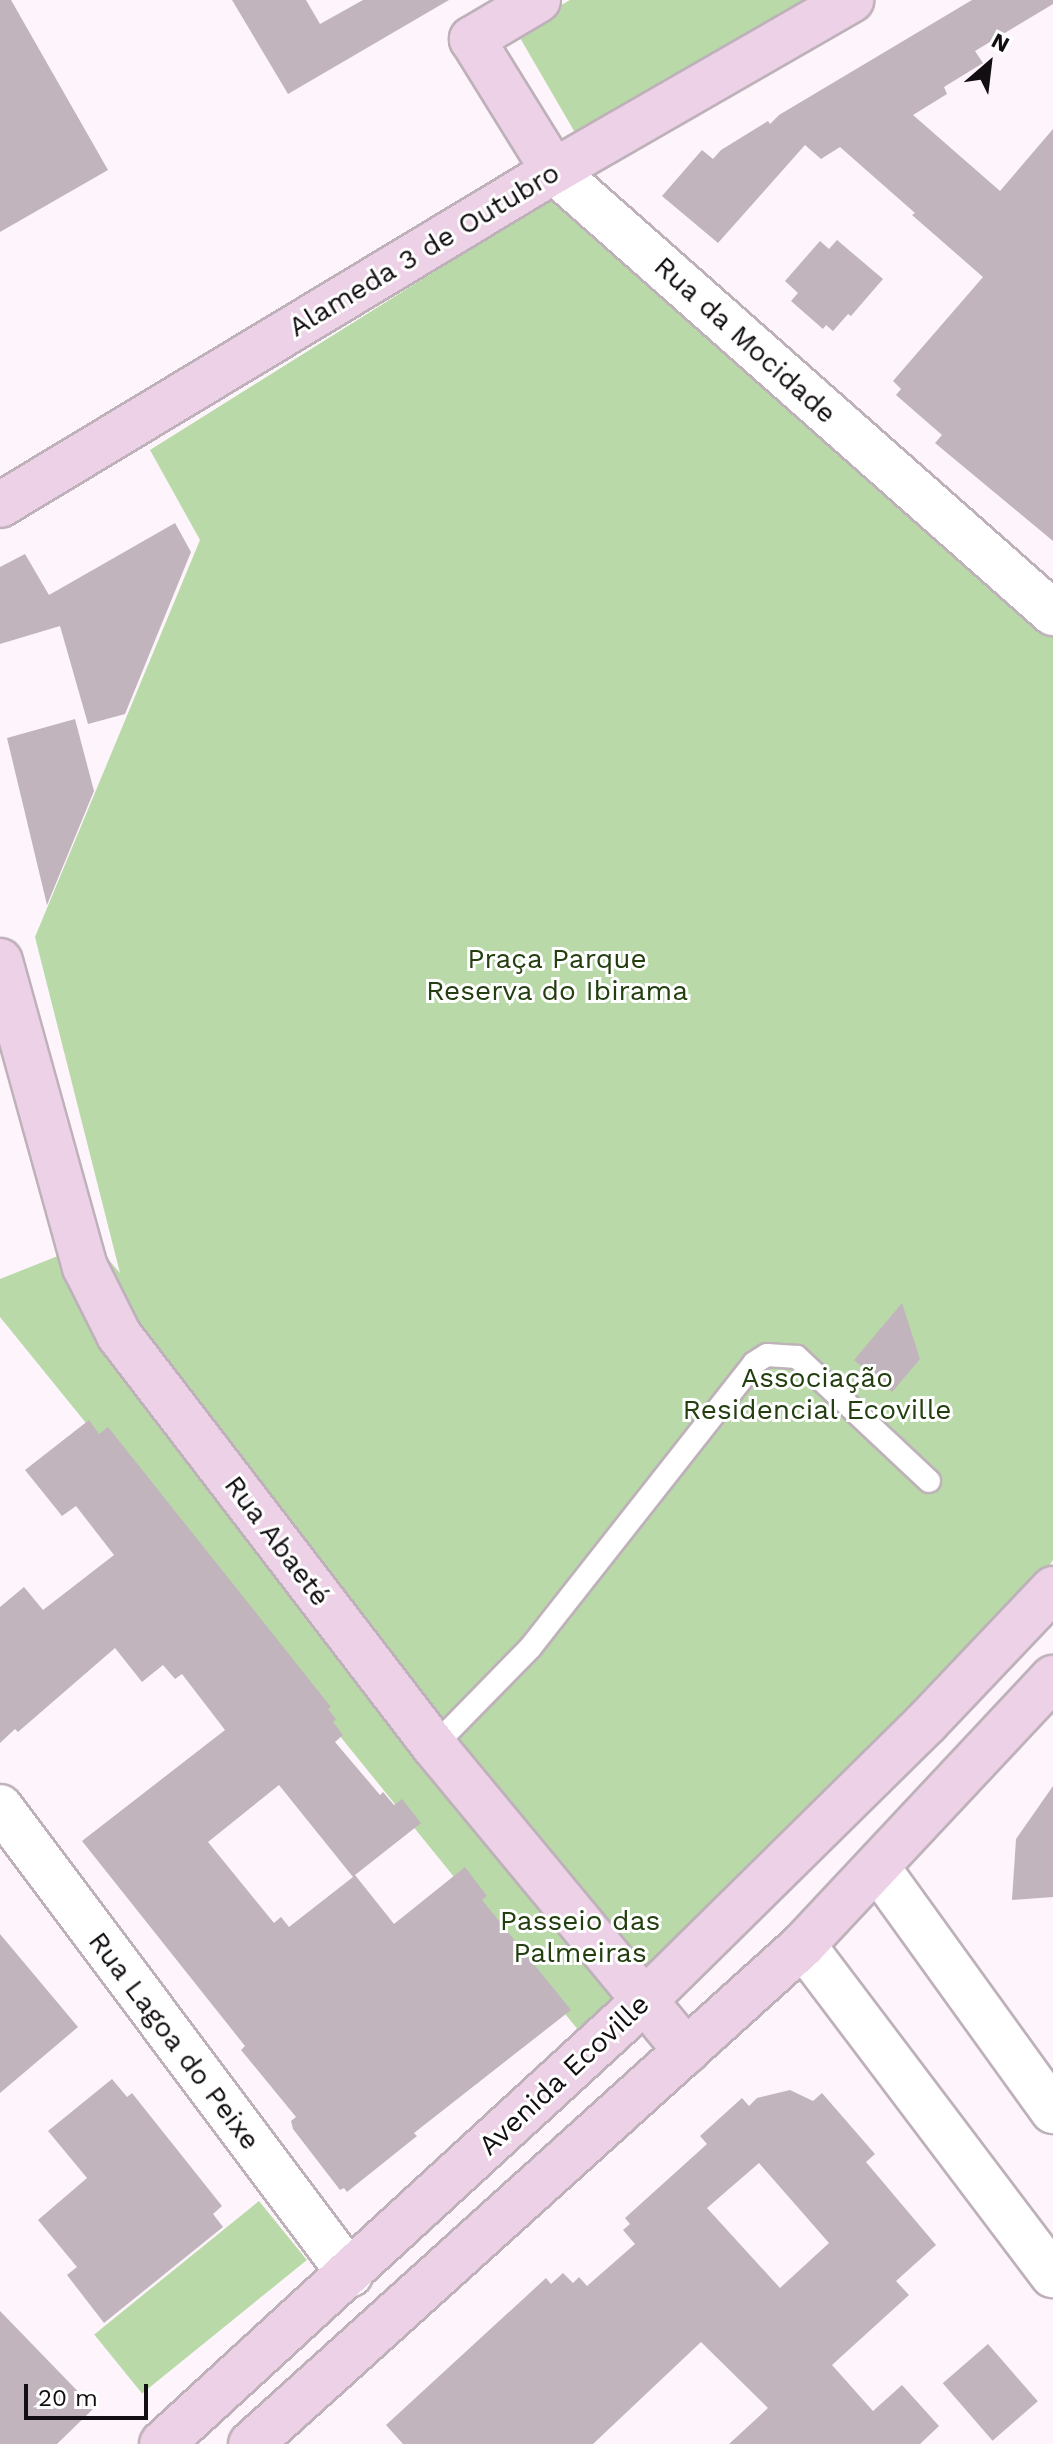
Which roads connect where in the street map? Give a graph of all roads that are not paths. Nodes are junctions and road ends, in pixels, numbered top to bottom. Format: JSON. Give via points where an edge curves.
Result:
{"nodes":[{"id":1,"x":538,"y":0,"type":"edge"},
{"id":2,"x":851,"y":0,"type":"edge"},
{"id":3,"x":554,"y":171,"type":"junction"},
{"id":4,"x":2,"y":502,"type":"edge"},
{"id":5,"x":1053,"y":613,"type":"edge"},
{"id":6,"x":0,"y":961,"type":"edge"},
{"id":7,"x":929,"y":1481,"type":"dead end"},
{"id":8,"x":1053,"y":1589,"type":"edge"},
{"id":9,"x":1053,"y":1678,"type":"edge"},
{"id":10,"x":926,"y":1723,"type":"junction"},
{"id":11,"x":434,"y":1746,"type":"junction"},
{"id":12,"x":969,"y":1771,"type":"junction"},
{"id":13,"x":0,"y":1807,"type":"edge"},
{"id":14,"x":877,"y":1867,"type":"junction"},
{"id":15,"x":803,"y":1945,"type":"junction"},
{"id":16,"x":642,"y":2003,"type":"junction"},
{"id":17,"x":686,"y":2051,"type":"junction"},
{"id":18,"x":1053,"y":2111,"type":"edge"},
{"id":19,"x":350,"y":2274,"type":"junction"},
{"id":20,"x":1053,"y":2275,"type":"edge"},
{"id":21,"x":162,"y":2444,"type":"edge"},
{"id":22,"x":251,"y":2444,"type":"edge"}],
"edges":[{"from":1,"to":3,"type":"street","name":"Rua da Mocidade","via":[[472,39]]},
{"from":2,"to":3,"type":"street","name":"Alameda 3 de Outubro"},
{"from":3,"to":4,"type":"street","name":"Alameda 3 de Outubro"},
{"from":3,"to":5,"type":"street","name":"Rua da Mocidade"},
{"from":6,"to":11,"type":"street","name":"Rua Abaeté","via":[[99,1301],[119,1335]]},
{"from":7,"to":11,"type":"lane","via":[[797,1357],[767,1355],[754,1363],[530,1648]]},
{"from":8,"to":10,"type":"street","name":"Avenida Ecoville"},
{"from":9,"to":12,"type":"street"},
{"from":10,"to":12,"type":"street"},
{"from":10,"to":16,"type":"street","name":"Avenida Ecoville"},
{"from":11,"to":16,"type":"street","name":"Rua Abaeté"},
{"from":12,"to":14,"type":"street"},
{"from":13,"to":19,"type":"street","name":"Rua Lagoa do Peixe"},
{"from":14,"to":15,"type":"street"},
{"from":14,"to":18,"type":"street"},
{"from":15,"to":17,"type":"street"},
{"from":15,"to":20,"type":"street"},
{"from":16,"to":17,"type":"street","name":"Rua Abaeté"},
{"from":16,"to":19,"type":"street","name":"Avenida Ecoville"},
{"from":17,"to":22,"type":"street"},
{"from":19,"to":21,"type":"street","name":"Avenida Ecoville"}]}
